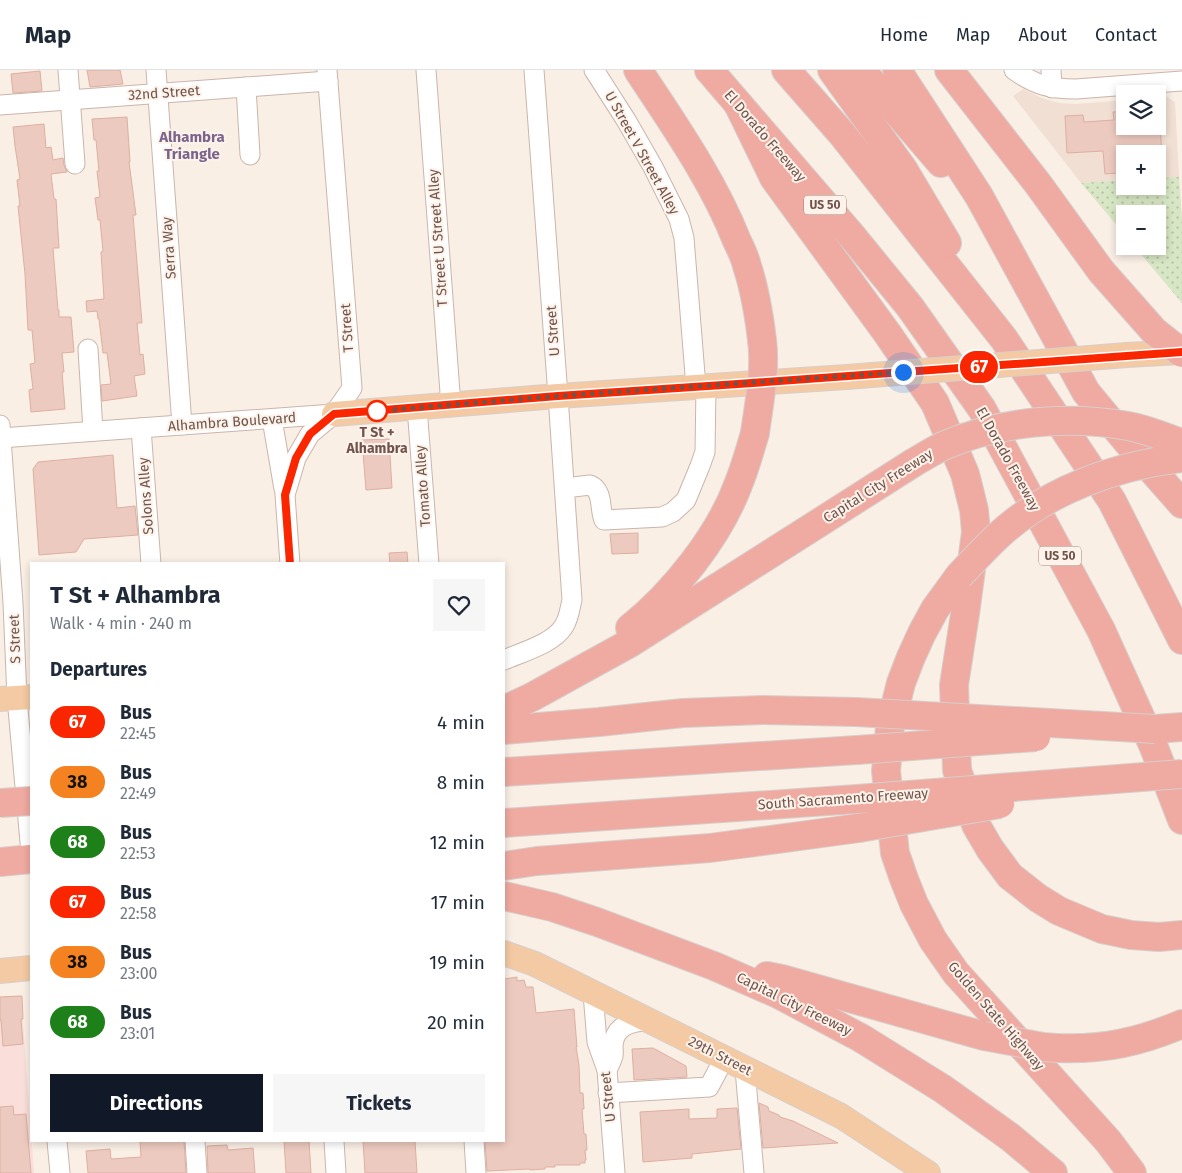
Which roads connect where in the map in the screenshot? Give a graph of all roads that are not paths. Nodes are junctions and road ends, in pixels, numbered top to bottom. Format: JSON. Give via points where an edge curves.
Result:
{"nodes":[{"id":1,"x":68,"y":70,"type":"edge"},
{"id":2,"x":156,"y":70,"type":"edge"},
{"id":3,"x":426,"y":70,"type":"edge"},
{"id":4,"x":534,"y":70,"type":"edge"},
{"id":5,"x":594,"y":70,"type":"edge"},
{"id":6,"x":638,"y":70,"type":"edge"},
{"id":7,"x":709,"y":70,"type":"edge"},
{"id":8,"x":786,"y":70,"type":"edge"},
{"id":9,"x":832,"y":70,"type":"edge"},
{"id":10,"x":861,"y":70,"type":"edge"},
{"id":11,"x":897,"y":70,"type":"edge"},
{"id":12,"x":949,"y":70,"type":"edge"},
{"id":13,"x":1014,"y":70,"type":"edge"},
{"id":14,"x":327,"y":76,"type":"edge"},
{"id":15,"x":1052,"y":79,"type":"edge"},
{"id":16,"x":1182,"y":81,"type":"edge"},
{"id":17,"x":246,"y":87,"type":"junction"},
{"id":18,"x":158,"y":94,"type":"junction"},
{"id":19,"x":70,"y":100,"type":"junction"},
{"id":20,"x":738,"y":104,"type":"junction"},
{"id":21,"x":0,"y":105,"type":"edge"},
{"id":22,"x":250,"y":155,"type":"dead end"},
{"id":23,"x":75,"y":164,"type":"dead end"},
{"id":24,"x":1027,"y":282,"type":"junction"},
{"id":25,"x":1004,"y":339,"type":"junction"},
{"id":26,"x":88,"y":349,"type":"dead end"},
{"id":27,"x":1182,"y":352,"type":"edge"},
{"id":28,"x":701,"y":387,"type":"junction"},
{"id":29,"x":558,"y":396,"type":"junction"},
{"id":30,"x":451,"y":406,"type":"junction"},
{"id":31,"x":417,"y":408,"type":"junction"},
{"id":32,"x":334,"y":414,"type":"junction"},
{"id":33,"x":272,"y":419,"type":"junction"},
{"id":34,"x":182,"y":425,"type":"junction"},
{"id":35,"x":141,"y":428,"type":"junction"},
{"id":36,"x":93,"y":432,"type":"junction"},
{"id":37,"x":0,"y":434,"type":"edge"},
{"id":38,"x":1181,"y":448,"type":"edge"},
{"id":39,"x":564,"y":488,"type":"junction"},
{"id":40,"x":285,"y":495,"type":"junction"},
{"id":41,"x":1182,"y":504,"type":"edge"},
{"id":42,"x":152,"y":562,"type":"edge"},
{"id":43,"x":290,"y":562,"type":"edge"},
{"id":44,"x":429,"y":562,"type":"edge"},
{"id":45,"x":5,"y":570,"type":"edge"},
{"id":46,"x":1182,"y":640,"type":"edge"},
{"id":47,"x":505,"y":660,"type":"edge"},
{"id":48,"x":553,"y":686,"type":"junction"},
{"id":49,"x":16,"y":698,"type":"edge"},
{"id":50,"x":505,"y":710,"type":"edge"},
{"id":51,"x":1182,"y":727,"type":"edge"},
{"id":52,"x":1155,"y":729,"type":"junction"},
{"id":53,"x":505,"y":730,"type":"edge"},
{"id":54,"x":505,"y":772,"type":"edge"},
{"id":55,"x":1173,"y":775,"type":"edge"},
{"id":56,"x":30,"y":801,"type":"edge"},
{"id":57,"x":0,"y":803,"type":"edge"},
{"id":58,"x":1182,"y":820,"type":"edge"},
{"id":59,"x":505,"y":823,"type":"edge"},
{"id":60,"x":30,"y":843,"type":"edge"},
{"id":61,"x":30,"y":859,"type":"edge"},
{"id":62,"x":0,"y":862,"type":"edge"},
{"id":63,"x":505,"y":866,"type":"edge"},
{"id":64,"x":505,"y":896,"type":"edge"},
{"id":65,"x":1182,"y":935,"type":"edge"},
{"id":66,"x":505,"y":953,"type":"edge"},
{"id":67,"x":714,"y":966,"type":"junction"},
{"id":68,"x":30,"y":968,"type":"edge"},
{"id":69,"x":0,"y":971,"type":"edge"},
{"id":70,"x":593,"y":993,"type":"junction"},
{"id":71,"x":649,"y":1021,"type":"junction"},
{"id":72,"x":1182,"y":1024,"type":"edge"},
{"id":73,"x":734,"y":1064,"type":"junction"},
{"id":74,"x":607,"y":1070,"type":"junction"},
{"id":75,"x":608,"y":1093,"type":"junction"},
{"id":76,"x":57,"y":1142,"type":"edge"},
{"id":77,"x":195,"y":1142,"type":"edge"},
{"id":78,"x":334,"y":1142,"type":"edge"},
{"id":79,"x":474,"y":1142,"type":"edge"},
{"id":80,"x":60,"y":1173,"type":"edge"},
{"id":81,"x":197,"y":1173,"type":"edge"},
{"id":82,"x":336,"y":1173,"type":"edge"},
{"id":83,"x":476,"y":1173,"type":"edge"},
{"id":84,"x":614,"y":1173,"type":"edge"},
{"id":85,"x":754,"y":1173,"type":"edge"},
{"id":86,"x":928,"y":1173,"type":"edge"},
{"id":87,"x":1053,"y":1173,"type":"edge"},
{"id":88,"x":1132,"y":1173,"type":"edge"}],
"edges":[{"from":1,"to":19,"type":"street"},
{"from":2,"to":18,"type":"street","name":"Serra Way"},
{"from":3,"to":30,"type":"street","name":"T Street U Street Alley"},
{"from":4,"to":29,"type":"street","name":"U Street"},
{"from":5,"to":28,"type":"street","name":"U Street V Street Alley","via":[[653,167],[678,219],[684,238]]},
{"from":6,"to":48,"type":"highway","bridge":true,"via":[[709,182],[747,265],[758,307],[763,348],[762,389],[755,433],[738,485],[713,534],[680,580],[642,618]]},
{"from":7,"to":20,"type":"highway","name":"El Dorado Freeway","number":"US 50"},
{"from":8,"to":25,"type":"highway","via":[[842,134]]},
{"from":9,"to":25,"type":"highway","via":[[903,169]]},
{"from":10,"to":24,"type":"highway","via":[[941,164]]},
{"from":11,"to":24,"type":"highway","via":[[979,196]]},
{"from":12,"to":27,"type":"highway","bridge":true,"via":[[1101,270],[1154,331]]},
{"from":13,"to":15,"type":"street","via":[[1038,84]]},
{"from":14,"to":17,"type":"street","name":"32nd Street"},
{"from":14,"to":32,"type":"street","name":"T Street","via":[[352,388]]},
{"from":15,"to":16,"type":"street","via":[[1076,89]]},
{"from":17,"to":18,"type":"street","name":"32nd Street"},
{"from":17,"to":22,"type":"street"},
{"from":18,"to":19,"type":"street","name":"32nd Street"},
{"from":18,"to":34,"type":"street","name":"Serra Way"},
{"from":19,"to":21,"type":"street","name":"32nd Street"},
{"from":19,"to":23,"type":"street"},
{"from":20,"to":58,"type":"highway","name":"El Dorado Freeway","number":"US 50","via":[[910,307],[982,409],[1100,630],[1153,745]]},
{"from":20,"to":65,"type":"highway","via":[[774,178],[935,403],[965,474],[976,532],[954,685],[957,770],[976,825],[1010,876],[1059,912],[1102,929],[1131,935]]},
{"from":24,"to":41,"type":"highway","via":[[1086,392]]},
{"from":25,"to":46,"type":"highway","via":[[1112,501]]},
{"from":26,"to":36,"type":"street"},
{"from":27,"to":28,"type":"main road","name":"Alhambra Boulevard","bridge":true},
{"from":28,"to":29,"type":"main road","name":"Alhambra Boulevard"},
{"from":28,"to":39,"type":"street","name":"U Street V Street Alley","via":[[705,452],[688,496],[673,512],[662,517],[604,520],[601,502],[593,486]]},
{"from":29,"to":30,"type":"main road","name":"Alhambra Boulevard"},
{"from":29,"to":39,"type":"street","name":"U Street"},
{"from":30,"to":31,"type":"main road","name":"Alhambra Boulevard"},
{"from":31,"to":32,"type":"main road","name":"Alhambra Boulevard"},
{"from":31,"to":44,"type":"street","name":"Tomato Alley"},
{"from":32,"to":33,"type":"street","name":"Alhambra Boulevard"},
{"from":32,"to":40,"type":"street","name":"T Street","via":[[310,434],[296,458]]},
{"from":33,"to":34,"type":"street","name":"Alhambra Boulevard"},
{"from":33,"to":40,"type":"street"},
{"from":34,"to":35,"type":"street","name":"Alhambra Boulevard"},
{"from":35,"to":36,"type":"street","name":"Alhambra Boulevard"},
{"from":35,"to":42,"type":"street","name":"Solons Alley"},
{"from":36,"to":37,"type":"street","name":"Alhambra Boulevard"},
{"from":37,"to":45,"type":"street","name":"S Street"},
{"from":38,"to":48,"type":"highway","name":"Capital City Freeway","bridge":true,"via":[[1130,426],[1051,421],[997,429],[943,446],[658,626]]},
{"from":38,"to":88,"type":"highway","name":"Golden State Highway","bridge":true,"via":[[1153,462],[1091,479],[1039,504],[999,534],[959,576],[935,609],[901,683],[890,727],[886,771],[895,853],[914,904],[933,940],[956,973],[1108,1141]]},
{"from":39,"to":47,"type":"street","name":"U Street","via":[[572,592],[565,625],[549,640]]},
{"from":40,"to":43,"type":"street","name":"T Street"},
{"from":45,"to":49,"type":"street","name":"S Street","via":[[13,603]]},
{"from":48,"to":50,"type":"highway"},
{"from":49,"to":60,"type":"street","name":"S Street"},
{"from":51,"to":52,"type":"highway"},
{"from":52,"to":53,"type":"highway","bridge":true,"via":[[856,712],[763,710],[682,713]]},
{"from":52,"to":54,"type":"highway","bridge":true},
{"from":55,"to":59,"type":"highway","name":"South Sacramento Freeway","bridge":true},
{"from":55,"to":63,"type":"highway","bridge":true,"via":[[859,828],[710,848]]},
{"from":56,"to":57,"type":"highway","bridge":true},
{"from":61,"to":62,"type":"highway"},
{"from":64,"to":67,"type":"highway","name":"Capital City Freeway","via":[[597,922]]},
{"from":66,"to":70,"type":"main road","name":"29th Street","via":[[535,964]]},
{"from":67,"to":72,"type":"highway","bridge":true,"via":[[782,979],[984,1036],[1043,1047],[1100,1047],[1157,1035]]},
{"from":67,"to":87,"type":"highway","name":"Capital City Freeway","via":[[778,994],[860,1038],[951,1094]]},
{"from":68,"to":69,"type":"main road"},
{"from":70,"to":71,"type":"main road","name":"29th Street"},
{"from":70,"to":74,"type":"street","name":"U Street","via":[[597,1042]]},
{"from":71,"to":73,"type":"main road","name":"29th Street"},
{"from":71,"to":74,"type":"street","via":[[629,1023],[614,1037],[613,1056]]},
{"from":73,"to":75,"type":"street","via":[[708,1087]]},
{"from":73,"to":85,"type":"street"},
{"from":73,"to":86,"type":"main road","name":"29th Street","via":[[841,1116]]},
{"from":74,"to":75,"type":"street","name":"U Street"},
{"from":75,"to":84,"type":"street","name":"U Street"},
{"from":76,"to":80,"type":"street"},
{"from":77,"to":81,"type":"street"},
{"from":78,"to":82,"type":"street"},
{"from":79,"to":83,"type":"street"}]}
